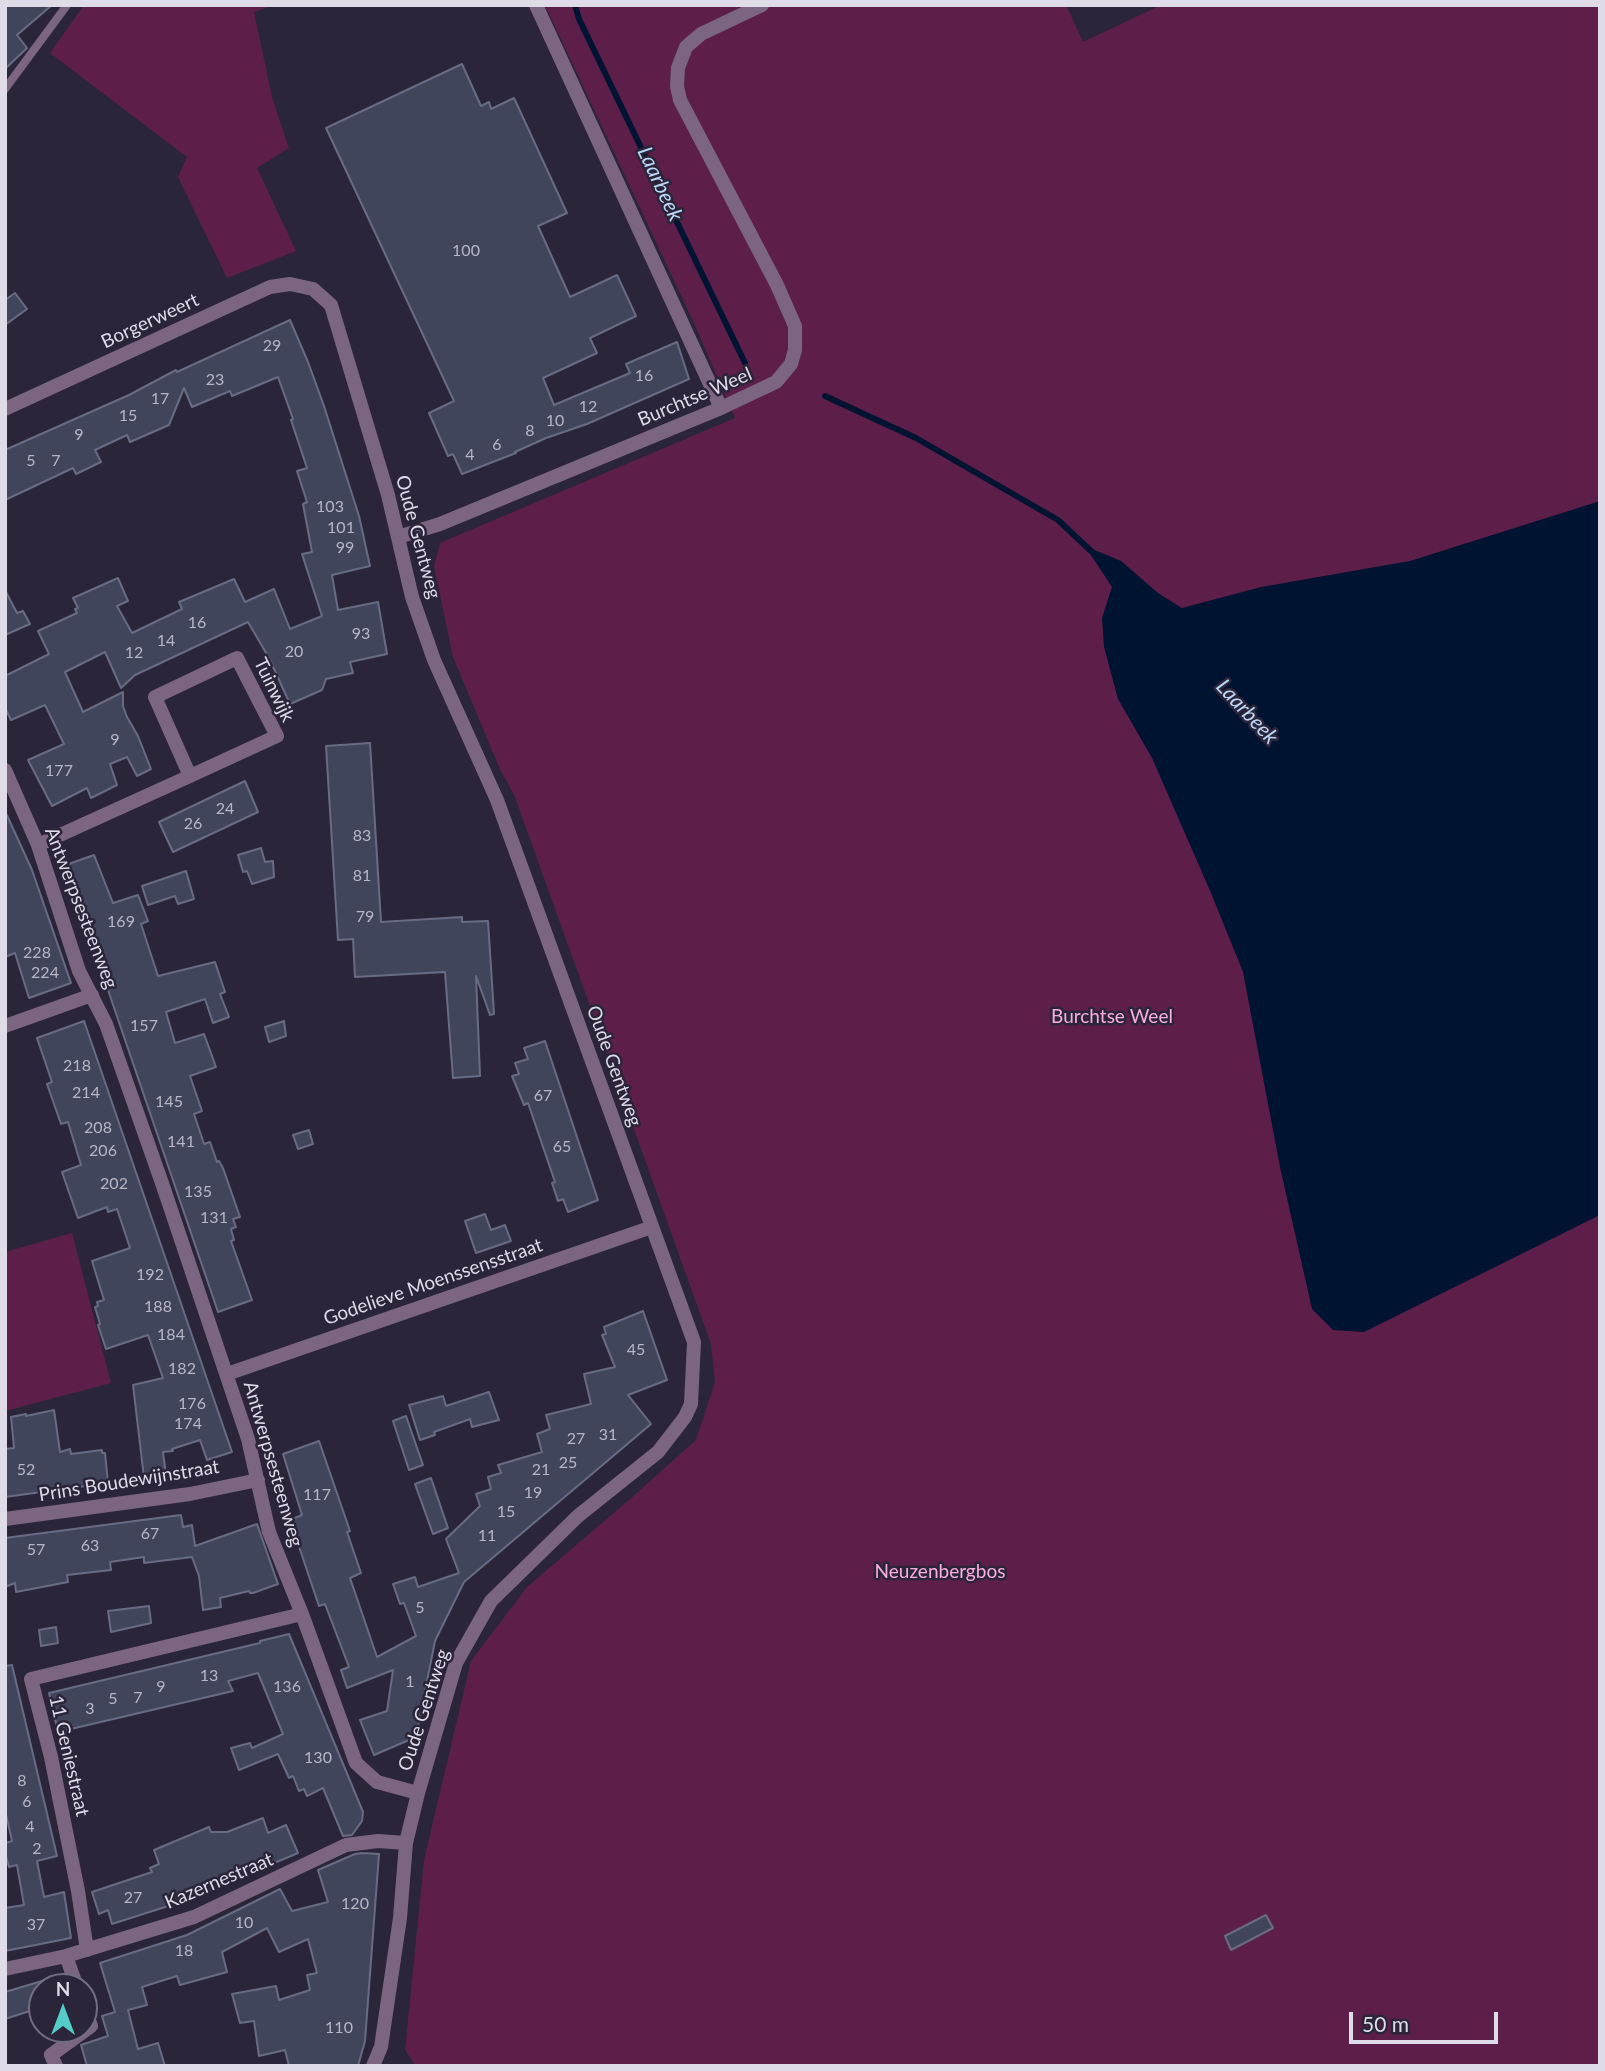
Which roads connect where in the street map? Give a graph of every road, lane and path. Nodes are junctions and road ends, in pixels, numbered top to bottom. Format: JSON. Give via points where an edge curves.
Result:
{"nodes":[{"id":1,"x":67,"y":5,"type":"edge"},
{"id":2,"x":536,"y":5,"type":"edge"},
{"id":3,"x":758,"y":6,"type":"edge"},
{"id":4,"x":5,"y":89,"type":"edge"},
{"id":5,"x":313,"y":289,"type":"joint"},
{"id":6,"x":5,"y":408,"type":"edge"},
{"id":7,"x":721,"y":408,"type":"junction"},
{"id":8,"x":398,"y":537,"type":"junction"},
{"id":9,"x":5,"y":771,"type":"edge"},
{"id":10,"x":190,"y":776,"type":"junction"},
{"id":11,"x":38,"y":845,"type":"junction"},
{"id":12,"x":92,"y":995,"type":"junction"},
{"id":13,"x":5,"y":1026,"type":"edge"},
{"id":14,"x":652,"y":1227,"type":"junction"},
{"id":15,"x":227,"y":1374,"type":"junction"},
{"id":16,"x":258,"y":1480,"type":"junction"},
{"id":17,"x":5,"y":1519,"type":"edge"},
{"id":18,"x":302,"y":1614,"type":"junction"},
{"id":19,"x":418,"y":1793,"type":"junction"},
{"id":20,"x":406,"y":1843,"type":"junction"},
{"id":21,"x":87,"y":1950,"type":"junction"},
{"id":22,"x":66,"y":1956,"type":"junction"},
{"id":23,"x":5,"y":1969,"type":"edge"},
{"id":24,"x":72,"y":1973,"type":"edge"},
{"id":25,"x":68,"y":2043,"type":"edge"},
{"id":26,"x":56,"y":2066,"type":"edge"},
{"id":27,"x":373,"y":2066,"type":"edge"}],
"edges":[{"from":1,"to":4,"type":"lane"},
{"from":2,"to":7,"type":"street"},
{"from":3,"to":7,"type":"street","name":"Burchtse Weel","via":[[701,34],[686,47],[678,68],[680,100],[795,326],[791,364],[776,383]]},
{"from":5,"to":6,"type":"street","name":"Borgerweert","via":[[290,284],[270,287]]},
{"from":5,"to":8,"type":"street","name":"Oude Gentweg","via":[[331,305]]},
{"from":7,"to":8,"type":"street","name":"Burchtse Weel","via":[[440,524]]},
{"from":8,"to":14,"type":"street","name":"Oude Gentweg","via":[[434,660],[496,800]]},
{"from":9,"to":11,"type":"street","name":"Antwerpsesteenweg"},
{"from":10,"to":10,"type":"street","name":"Tuinwijk","via":[[277,736],[237,658],[155,697]]},
{"from":10,"to":11,"type":"street","name":"Tuinwijk"},
{"from":11,"to":12,"type":"street","name":"Antwerpsesteenweg","via":[[79,971]]},
{"from":12,"to":13,"type":"street"},
{"from":12,"to":15,"type":"street","name":"Antwerpsesteenweg"},
{"from":14,"to":15,"type":"street","name":"Godelieve Moenssensstraat"},
{"from":14,"to":19,"type":"street","name":"Oude Gentweg","via":[[694,1342],[691,1404],[658,1452],[578,1516],[491,1601],[456,1663]]},
{"from":15,"to":16,"type":"street","name":"Antwerpsesteenweg"},
{"from":16,"to":17,"type":"street","name":"Prins Boudewijnstraat"},
{"from":16,"to":18,"type":"street","name":"Antwerpsesteenweg","via":[[269,1532]]},
{"from":18,"to":19,"type":"street","name":"Antwerpsesteenweg","via":[[356,1763],[377,1782]]},
{"from":18,"to":21,"type":"street","name":"11 Geniestraat","via":[[32,1679],[76,1878]]},
{"from":19,"to":20,"type":"street"},
{"from":20,"to":21,"type":"street","name":"Kazernestraat","via":[[346,1845],[194,1917]]},
{"from":20,"to":27,"type":"street","via":[[381,2047]]},
{"from":21,"to":22,"type":"street","name":"Kazernestraat"},
{"from":22,"to":23,"type":"street","name":"Kazernestraat"},
{"from":22,"to":24,"type":"street"},
{"from":25,"to":26,"type":"street","via":[[51,2055]]}]}
